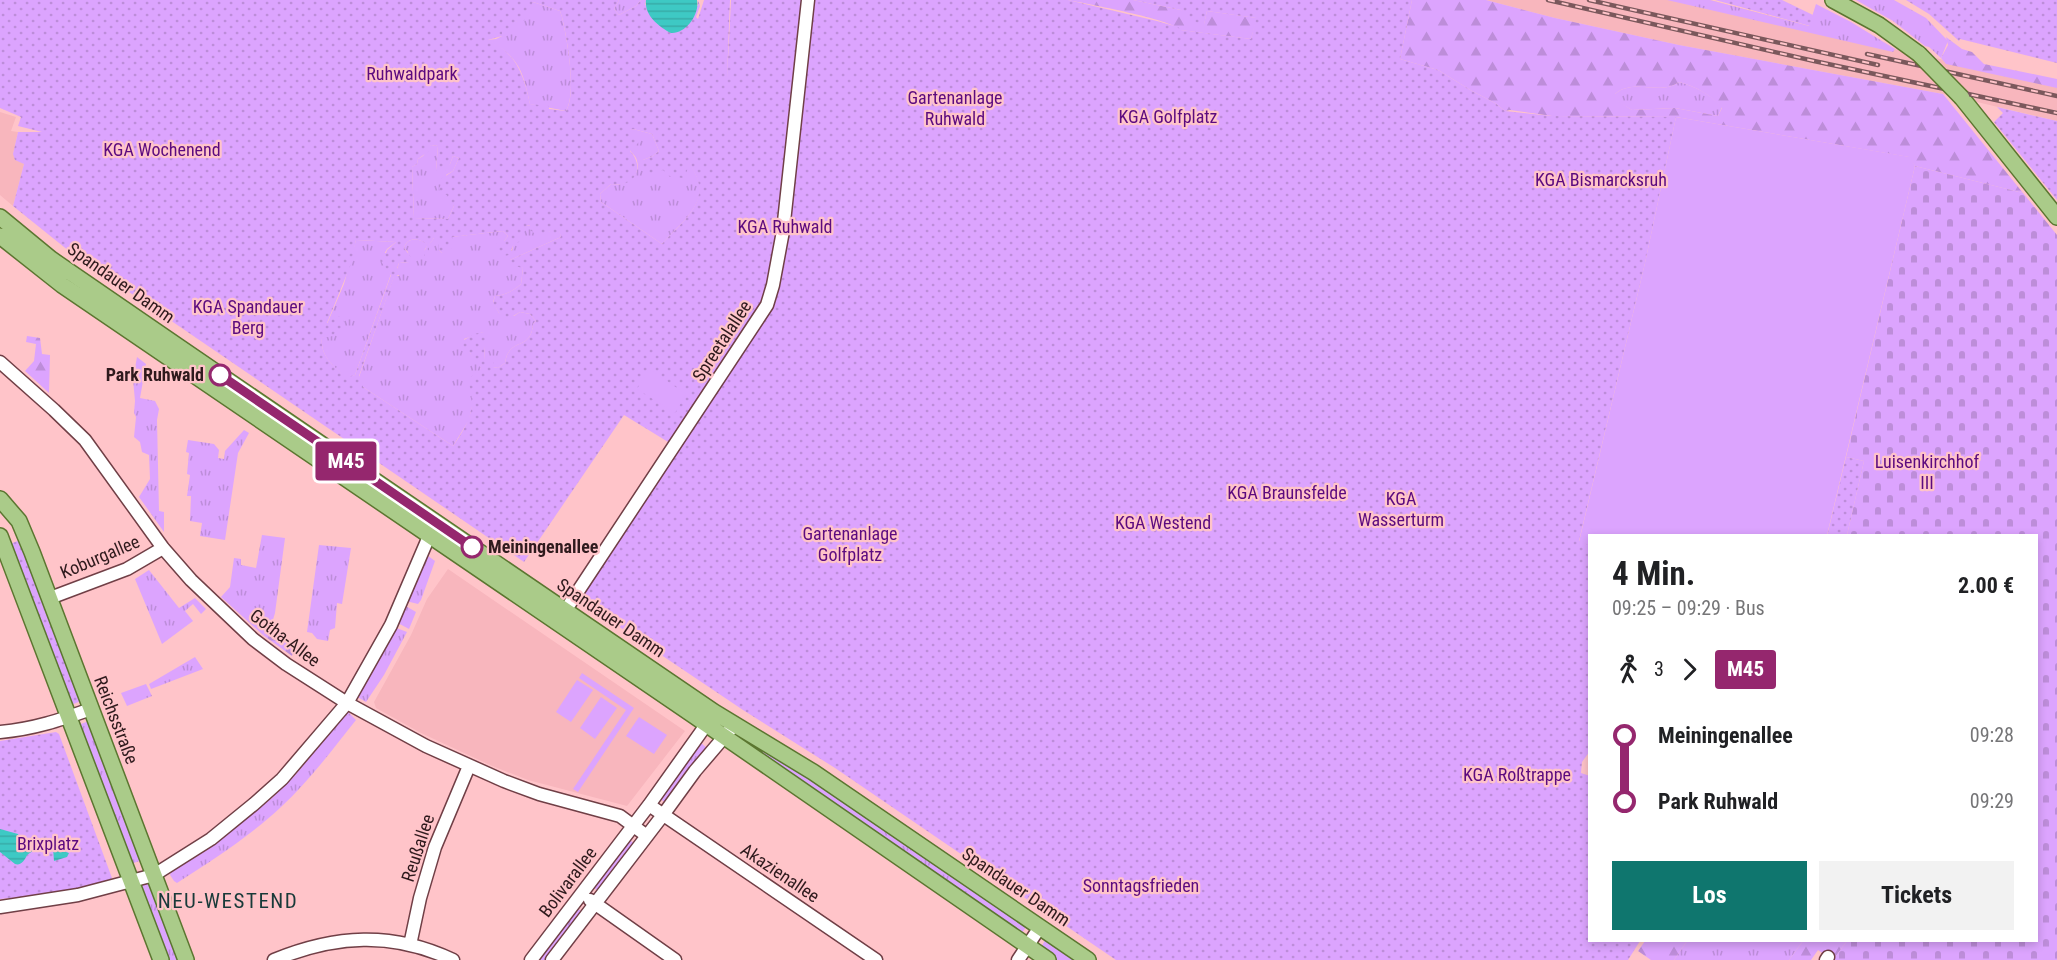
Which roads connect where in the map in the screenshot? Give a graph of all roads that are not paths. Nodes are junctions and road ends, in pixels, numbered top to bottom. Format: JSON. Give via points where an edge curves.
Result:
{"nodes":[{"id":1,"x":808,"y":0,"type":"edge"},
{"id":2,"x":1833,"y":0,"type":"edge"},
{"id":3,"x":0,"y":217,"type":"edge"},
{"id":4,"x":2057,"y":218,"type":"edge"},
{"id":5,"x":0,"y":236,"type":"edge"},
{"id":6,"x":0,"y":362,"type":"edge"},
{"id":7,"x":0,"y":499,"type":"edge"},
{"id":8,"x":432,"y":529,"type":"junction"},
{"id":9,"x":0,"y":536,"type":"edge"},
{"id":10,"x":163,"y":548,"type":"junction"},
{"id":11,"x":51,"y":598,"type":"junction"},
{"id":12,"x":562,"y":617,"type":"junction"},
{"id":13,"x":347,"y":703,"type":"junction"},
{"id":14,"x":91,"y":709,"type":"junction"},
{"id":15,"x":70,"y":717,"type":"junction"},
{"id":16,"x":710,"y":718,"type":"junction"},
{"id":17,"x":734,"y":724,"type":"junction"},
{"id":18,"x":0,"y":732,"type":"edge"},
{"id":19,"x":724,"y":737,"type":"junction"},
{"id":20,"x":468,"y":766,"type":"junction"},
{"id":21,"x":649,"y":805,"type":"junction"},
{"id":22,"x":663,"y":815,"type":"junction"},
{"id":23,"x":633,"y":825,"type":"junction"},
{"id":24,"x":647,"y":836,"type":"junction"},
{"id":25,"x":153,"y":875,"type":"junction"},
{"id":26,"x":131,"y":881,"type":"junction"},
{"id":27,"x":581,"y":895,"type":"junction"},
{"id":28,"x":594,"y":904,"type":"junction"},
{"id":29,"x":0,"y":907,"type":"edge"},
{"id":30,"x":1040,"y":927,"type":"junction"},
{"id":31,"x":410,"y":945,"type":"junction"},
{"id":32,"x":1028,"y":946,"type":"junction"},
{"id":33,"x":296,"y":956,"type":"edge"},
{"id":34,"x":161,"y":960,"type":"edge"},
{"id":35,"x":186,"y":960,"type":"edge"},
{"id":36,"x":274,"y":960,"type":"edge"},
{"id":37,"x":453,"y":960,"type":"edge"},
{"id":38,"x":531,"y":960,"type":"edge"},
{"id":39,"x":552,"y":960,"type":"edge"},
{"id":40,"x":675,"y":960,"type":"edge"},
{"id":41,"x":876,"y":960,"type":"edge"},
{"id":42,"x":1018,"y":960,"type":"edge"},
{"id":43,"x":1048,"y":960,"type":"edge"},
{"id":44,"x":1088,"y":960,"type":"edge"}],
"edges":[{"from":1,"to":12,"type":"street","name":"Spreetalallee","via":[[783,231],[767,305]]},
{"from":2,"to":4,"type":"main road","bridge":true,"via":[[1919,54],[1962,98]]},
{"from":3,"to":8,"type":"main road","name":"Spandauer Damm","via":[[75,276]]},
{"from":5,"to":8,"type":"main road","name":"Spandauer Damm","via":[[62,285]]},
{"from":6,"to":10,"type":"street","name":"Gotha-Allee","via":[[85,441]]},
{"from":7,"to":11,"type":"main road","name":"Reichsstraße","via":[[19,521]]},
{"from":8,"to":12,"type":"main road","name":"Spandauer Damm"},
{"from":8,"to":13,"type":"street","via":[[391,625]]},
{"from":9,"to":15,"type":"main road"},
{"from":10,"to":11,"type":"street","name":"Koburgallee","via":[[127,569]]},
{"from":10,"to":13,"type":"street","name":"Gotha-Allee","via":[[253,639]]},
{"from":11,"to":14,"type":"main road","name":"Reichsstraße"},
{"from":12,"to":16,"type":"main road","name":"Spandauer Damm"},
{"from":13,"to":20,"type":"street","name":"Gotha-Allee"},
{"from":13,"to":25,"type":"street","via":[[262,797],[212,839]]},
{"from":14,"to":15,"type":"street"},
{"from":14,"to":25,"type":"main road","name":"Reichsstraße"},
{"from":15,"to":18,"type":"street"},
{"from":15,"to":26,"type":"main road"},
{"from":16,"to":17,"type":"main road","name":"Spandauer Damm"},
{"from":16,"to":19,"type":"main road","name":"Spandauer Damm"},
{"from":16,"to":21,"type":"street","name":"Bolivarallee"},
{"from":17,"to":19,"type":"street","name":"Bolivarallee"},
{"from":17,"to":30,"type":"main road","name":"Spandauer Damm","via":[[813,772]]},
{"from":19,"to":22,"type":"street","name":"Bolivarallee"},
{"from":19,"to":32,"type":"main road","name":"Spandauer Damm"},
{"from":20,"to":23,"type":"street","name":"Gotha-Allee","via":[[539,794],[620,816]]},
{"from":20,"to":31,"type":"street","name":"Reußallee","via":[[435,847]]},
{"from":21,"to":22,"type":"street"},
{"from":21,"to":23,"type":"street","name":"Bolivarallee"},
{"from":22,"to":24,"type":"street","name":"Bolivarallee"},
{"from":22,"to":41,"type":"street","name":"Akazienallee"},
{"from":23,"to":24,"type":"street"},
{"from":23,"to":27,"type":"street","name":"Bolivarallee"},
{"from":24,"to":28,"type":"street","name":"Bolivarallee"},
{"from":25,"to":26,"type":"street"},
{"from":25,"to":35,"type":"main road","name":"Reichsstraße"},
{"from":26,"to":29,"type":"street","via":[[78,895]]},
{"from":26,"to":34,"type":"main road"},
{"from":27,"to":28,"type":"street"},
{"from":27,"to":38,"type":"street","name":"Bolivarallee"},
{"from":28,"to":39,"type":"street","name":"Bolivarallee"},
{"from":28,"to":40,"type":"street"},
{"from":30,"to":32,"type":"street"},
{"from":30,"to":44,"type":"main road","name":"Spandauer Damm"},
{"from":31,"to":33,"type":"street","via":[[348,940],[317,945]]},
{"from":31,"to":37,"type":"street"},
{"from":32,"to":42,"type":"street"},
{"from":32,"to":43,"type":"main road","name":"Spandauer Damm"},
{"from":33,"to":36,"type":"street"}]}
